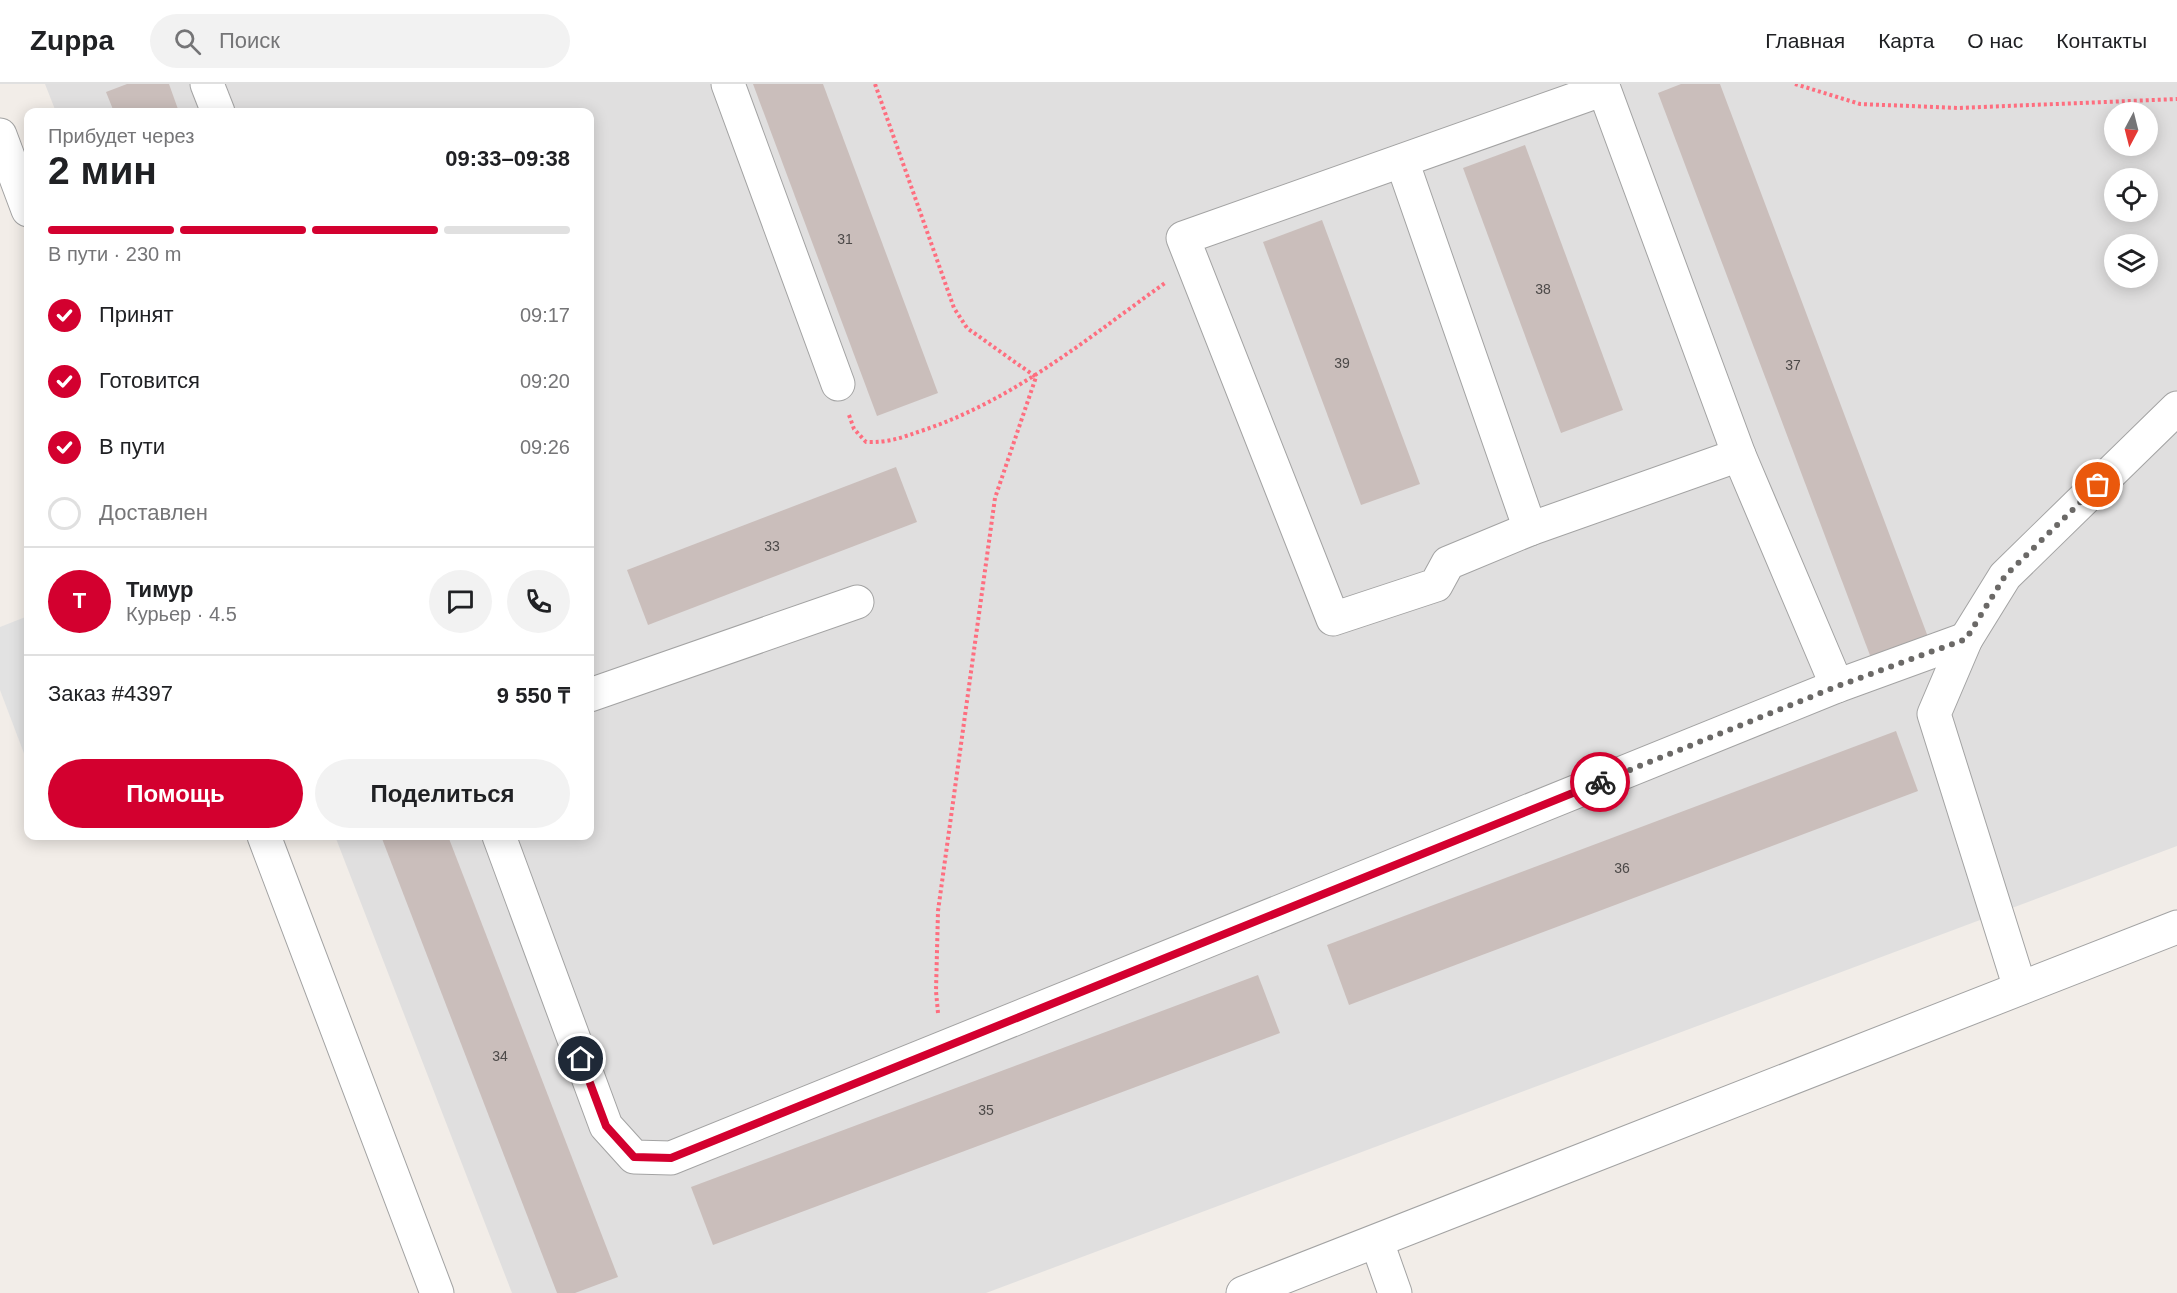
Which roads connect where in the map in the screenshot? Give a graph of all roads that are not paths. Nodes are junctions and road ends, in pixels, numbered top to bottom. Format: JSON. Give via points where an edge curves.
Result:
{"nodes":[{"id":1,"x":207,"y":84,"type":"edge"},
{"id":2,"x":728,"y":84,"type":"edge"},
{"id":3,"x":216,"y":108,"type":"edge"},
{"id":4,"x":0,"y":135,"type":"edge"},
{"id":5,"x":1402,"y":161,"type":"junction"},
{"id":6,"x":24,"y":199,"type":"edge"},
{"id":7,"x":838,"y":384,"type":"road end"},
{"id":8,"x":2177,"y":408,"type":"edge"},
{"id":9,"x":1739,"y":455,"type":"junction"},
{"id":10,"x":1530,"y":529,"type":"junction"},
{"id":11,"x":857,"y":603,"type":"dead end"},
{"id":12,"x":1966,"y":639,"type":"junction"},
{"id":13,"x":1838,"y":686,"type":"junction"},
{"id":14,"x":594,"y":694,"type":"edge"},
{"id":15,"x":266,"y":840,"type":"edge"},
{"id":16,"x":500,"y":840,"type":"edge"},
{"id":17,"x":2177,"y":927,"type":"edge"},
{"id":18,"x":2020,"y":988,"type":"junction"},
{"id":19,"x":1377,"y":1242,"type":"junction"},
{"id":20,"x":437,"y":1293,"type":"edge"},
{"id":21,"x":1244,"y":1293,"type":"edge"},
{"id":22,"x":1395,"y":1293,"type":"edge"}],
"edges":[{"from":1,"to":3,"type":"street"},
{"from":2,"to":7,"type":"street"},
{"from":4,"to":6,"type":"street"},
{"from":5,"to":9,"type":"street","via":[[1604,89]]},
{"from":5,"to":10,"type":"street"},
{"from":5,"to":10,"type":"street","via":[[1183,238],[1333,619],[1436,585],[1448,563]]},
{"from":8,"to":12,"type":"street","via":[[2005,576]]},
{"from":9,"to":10,"type":"street"},
{"from":9,"to":13,"type":"street"},
{"from":11,"to":14,"type":"street"},
{"from":12,"to":13,"type":"street"},
{"from":12,"to":18,"type":"street","via":[[1934,714]]},
{"from":13,"to":16,"type":"street","via":[[671,1158],[634,1157],[606,1126]]},
{"from":15,"to":20,"type":"street"},
{"from":17,"to":18,"type":"street"},
{"from":18,"to":19,"type":"street"},
{"from":19,"to":21,"type":"street"},
{"from":19,"to":22,"type":"street"}]}
